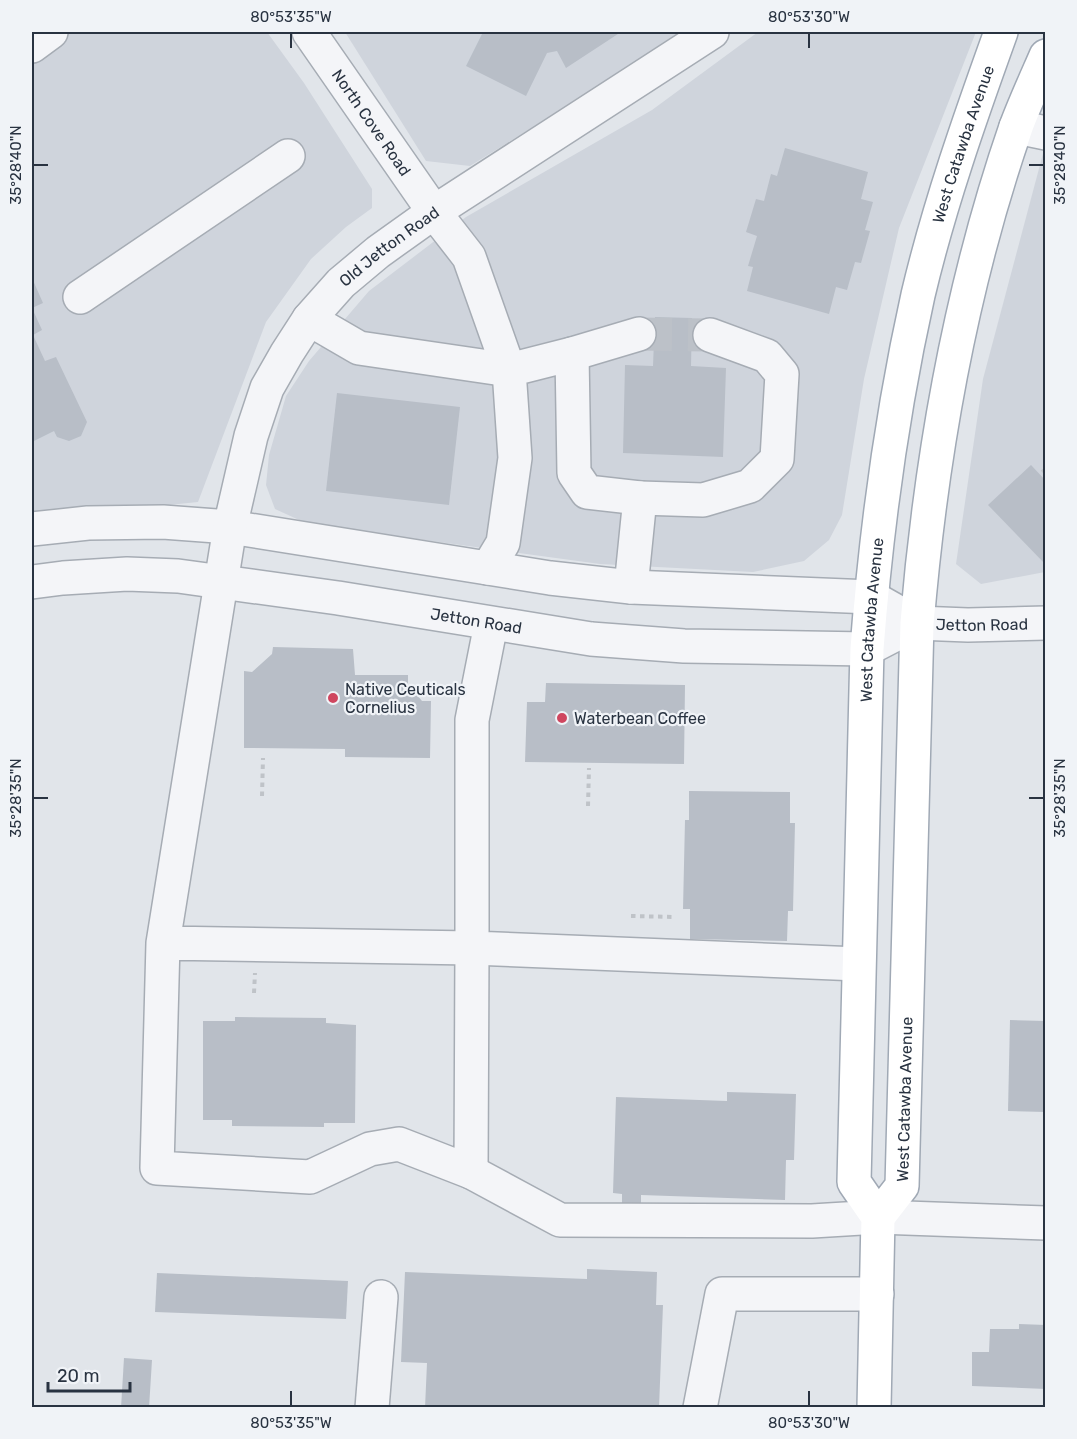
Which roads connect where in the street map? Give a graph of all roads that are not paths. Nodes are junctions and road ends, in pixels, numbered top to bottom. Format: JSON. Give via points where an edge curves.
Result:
{"nodes":[{"id":1,"x":51,"y":32,"type":"edge"},
{"id":2,"x":309,"y":32,"type":"edge"},
{"id":3,"x":712,"y":32,"type":"edge"},
{"id":4,"x":1001,"y":32,"type":"edge"},
{"id":5,"x":32,"y":46,"type":"edge"},
{"id":6,"x":1046,"y":56,"type":"edge"},
{"id":7,"x":1031,"y":130,"type":"edge"},
{"id":8,"x":288,"y":156,"type":"dead end"},
{"id":9,"x":434,"y":212,"type":"junction"},
{"id":10,"x":80,"y":297,"type":"dead end"},
{"id":11,"x":309,"y":320,"type":"junction"},
{"id":12,"x":639,"y":334,"type":"tunnel mouth"},
{"id":13,"x":710,"y":335,"type":"tunnel mouth"},
{"id":14,"x":572,"y":354,"type":"junction"},
{"id":15,"x":509,"y":370,"type":"junction"},
{"id":16,"x":640,"y":498,"type":"junction"},
{"id":17,"x":230,"y":527,"type":"junction"},
{"id":18,"x":32,"y":529,"type":"edge"},
{"id":19,"x":488,"y":568,"type":"junction"},
{"id":20,"x":221,"y":581,"type":"junction"},
{"id":21,"x":32,"y":582,"type":"edge"},
{"id":22,"x":631,"y":586,"type":"junction"},
{"id":23,"x":871,"y":597,"type":"junction"},
{"id":24,"x":917,"y":623,"type":"junction"},
{"id":25,"x":1046,"y":623,"type":"edge"},
{"id":26,"x":491,"y":624,"type":"junction"},
{"id":27,"x":867,"y":650,"type":"junction"},
{"id":28,"x":163,"y":943,"type":"junction"},
{"id":29,"x":472,"y":948,"type":"junction"},
{"id":30,"x":858,"y":964,"type":"junction"},
{"id":31,"x":471,"y":1172,"type":"junction"},
{"id":32,"x":878,"y":1217,"type":"junction"},
{"id":33,"x":1046,"y":1223,"type":"edge"},
{"id":34,"x":877,"y":1294,"type":"junction"},
{"id":35,"x":381,"y":1297,"type":"dead end"},
{"id":36,"x":372,"y":1407,"type":"edge"},
{"id":37,"x":700,"y":1407,"type":"edge"},
{"id":38,"x":874,"y":1407,"type":"edge"}],
"edges":[{"from":1,"to":5,"type":"street"},
{"from":2,"to":9,"type":"street","name":"North Cove Road"},
{"from":3,"to":9,"type":"street","name":"Old Jetton Road"},
{"from":4,"to":23,"type":"main road","name":"West Catawba Avenue","via":[[946,194],[919,294],[885,469]]},
{"from":6,"to":7,"type":"main road","name":"West Catawba Avenue"},
{"from":7,"to":24,"type":"main road","name":"West Catawba Avenue","via":[[974,274],[943,414]]},
{"from":8,"to":10,"type":"street"},
{"from":9,"to":11,"type":"street","name":"Old Jetton Road","via":[[378,252],[341,284]]},
{"from":9,"to":15,"type":"street","name":"North Cove Road","via":[[469,258]]},
{"from":11,"to":15,"type":"street","via":[[359,348]]},
{"from":11,"to":17,"type":"street","name":"Old Jetton Road","via":[[267,388],[251,436]]},
{"from":12,"to":14,"type":"street"},
{"from":13,"to":16,"type":"street","via":[[767,356],[782,374],[777,459],[750,486],[703,500]]},
{"from":14,"to":15,"type":"street"},
{"from":14,"to":16,"type":"street","via":[[574,473],[586,492]]},
{"from":15,"to":19,"type":"street","name":"North Cove Road","via":[[515,458],[503,543]]},
{"from":16,"to":22,"type":"street"},
{"from":17,"to":18,"type":"street","name":"Jetton Road","via":[[163,522],[88,523]]},
{"from":17,"to":19,"type":"street","name":"Jetton Road"},
{"from":17,"to":20,"type":"street","name":"Old Jetton Road"},
{"from":19,"to":22,"type":"street","name":"Jetton Road"},
{"from":20,"to":21,"type":"street","name":"Jetton Road","via":[[127,574]]},
{"from":20,"to":26,"type":"street","name":"Jetton Road"},
{"from":20,"to":28,"type":"street","name":"Old Jetton Road"},
{"from":22,"to":23,"type":"street","name":"Jetton Road"},
{"from":23,"to":24,"type":"street","name":"Jetton Road"},
{"from":23,"to":27,"type":"main road","name":"West Catawba Avenue"},
{"from":24,"to":25,"type":"street","name":"Jetton Road"},
{"from":24,"to":27,"type":"street","name":"Jetton Road"},
{"from":24,"to":32,"type":"main road","name":"West Catawba Avenue","via":[[902,1186]]},
{"from":26,"to":27,"type":"street","name":"Jetton Road","via":[[591,639],[684,646]]},
{"from":26,"to":29,"type":"street","via":[[472,720]]},
{"from":27,"to":30,"type":"main road","name":"West Catawba Avenue"},
{"from":28,"to":29,"type":"street"},
{"from":28,"to":31,"type":"street","name":"Old Jetton Road","via":[[158,1168],[310,1177],[370,1149],[399,1144]]},
{"from":29,"to":30,"type":"street"},
{"from":29,"to":31,"type":"street"},
{"from":30,"to":32,"type":"main road","name":"West Catawba Avenue","via":[[854,1182]]},
{"from":31,"to":32,"type":"street","via":[[560,1220],[812,1221]]},
{"from":32,"to":33,"type":"street"},
{"from":32,"to":34,"type":"main road"},
{"from":34,"to":37,"type":"street","via":[[722,1294]]},
{"from":34,"to":38,"type":"main road"},
{"from":35,"to":36,"type":"street"}]}
